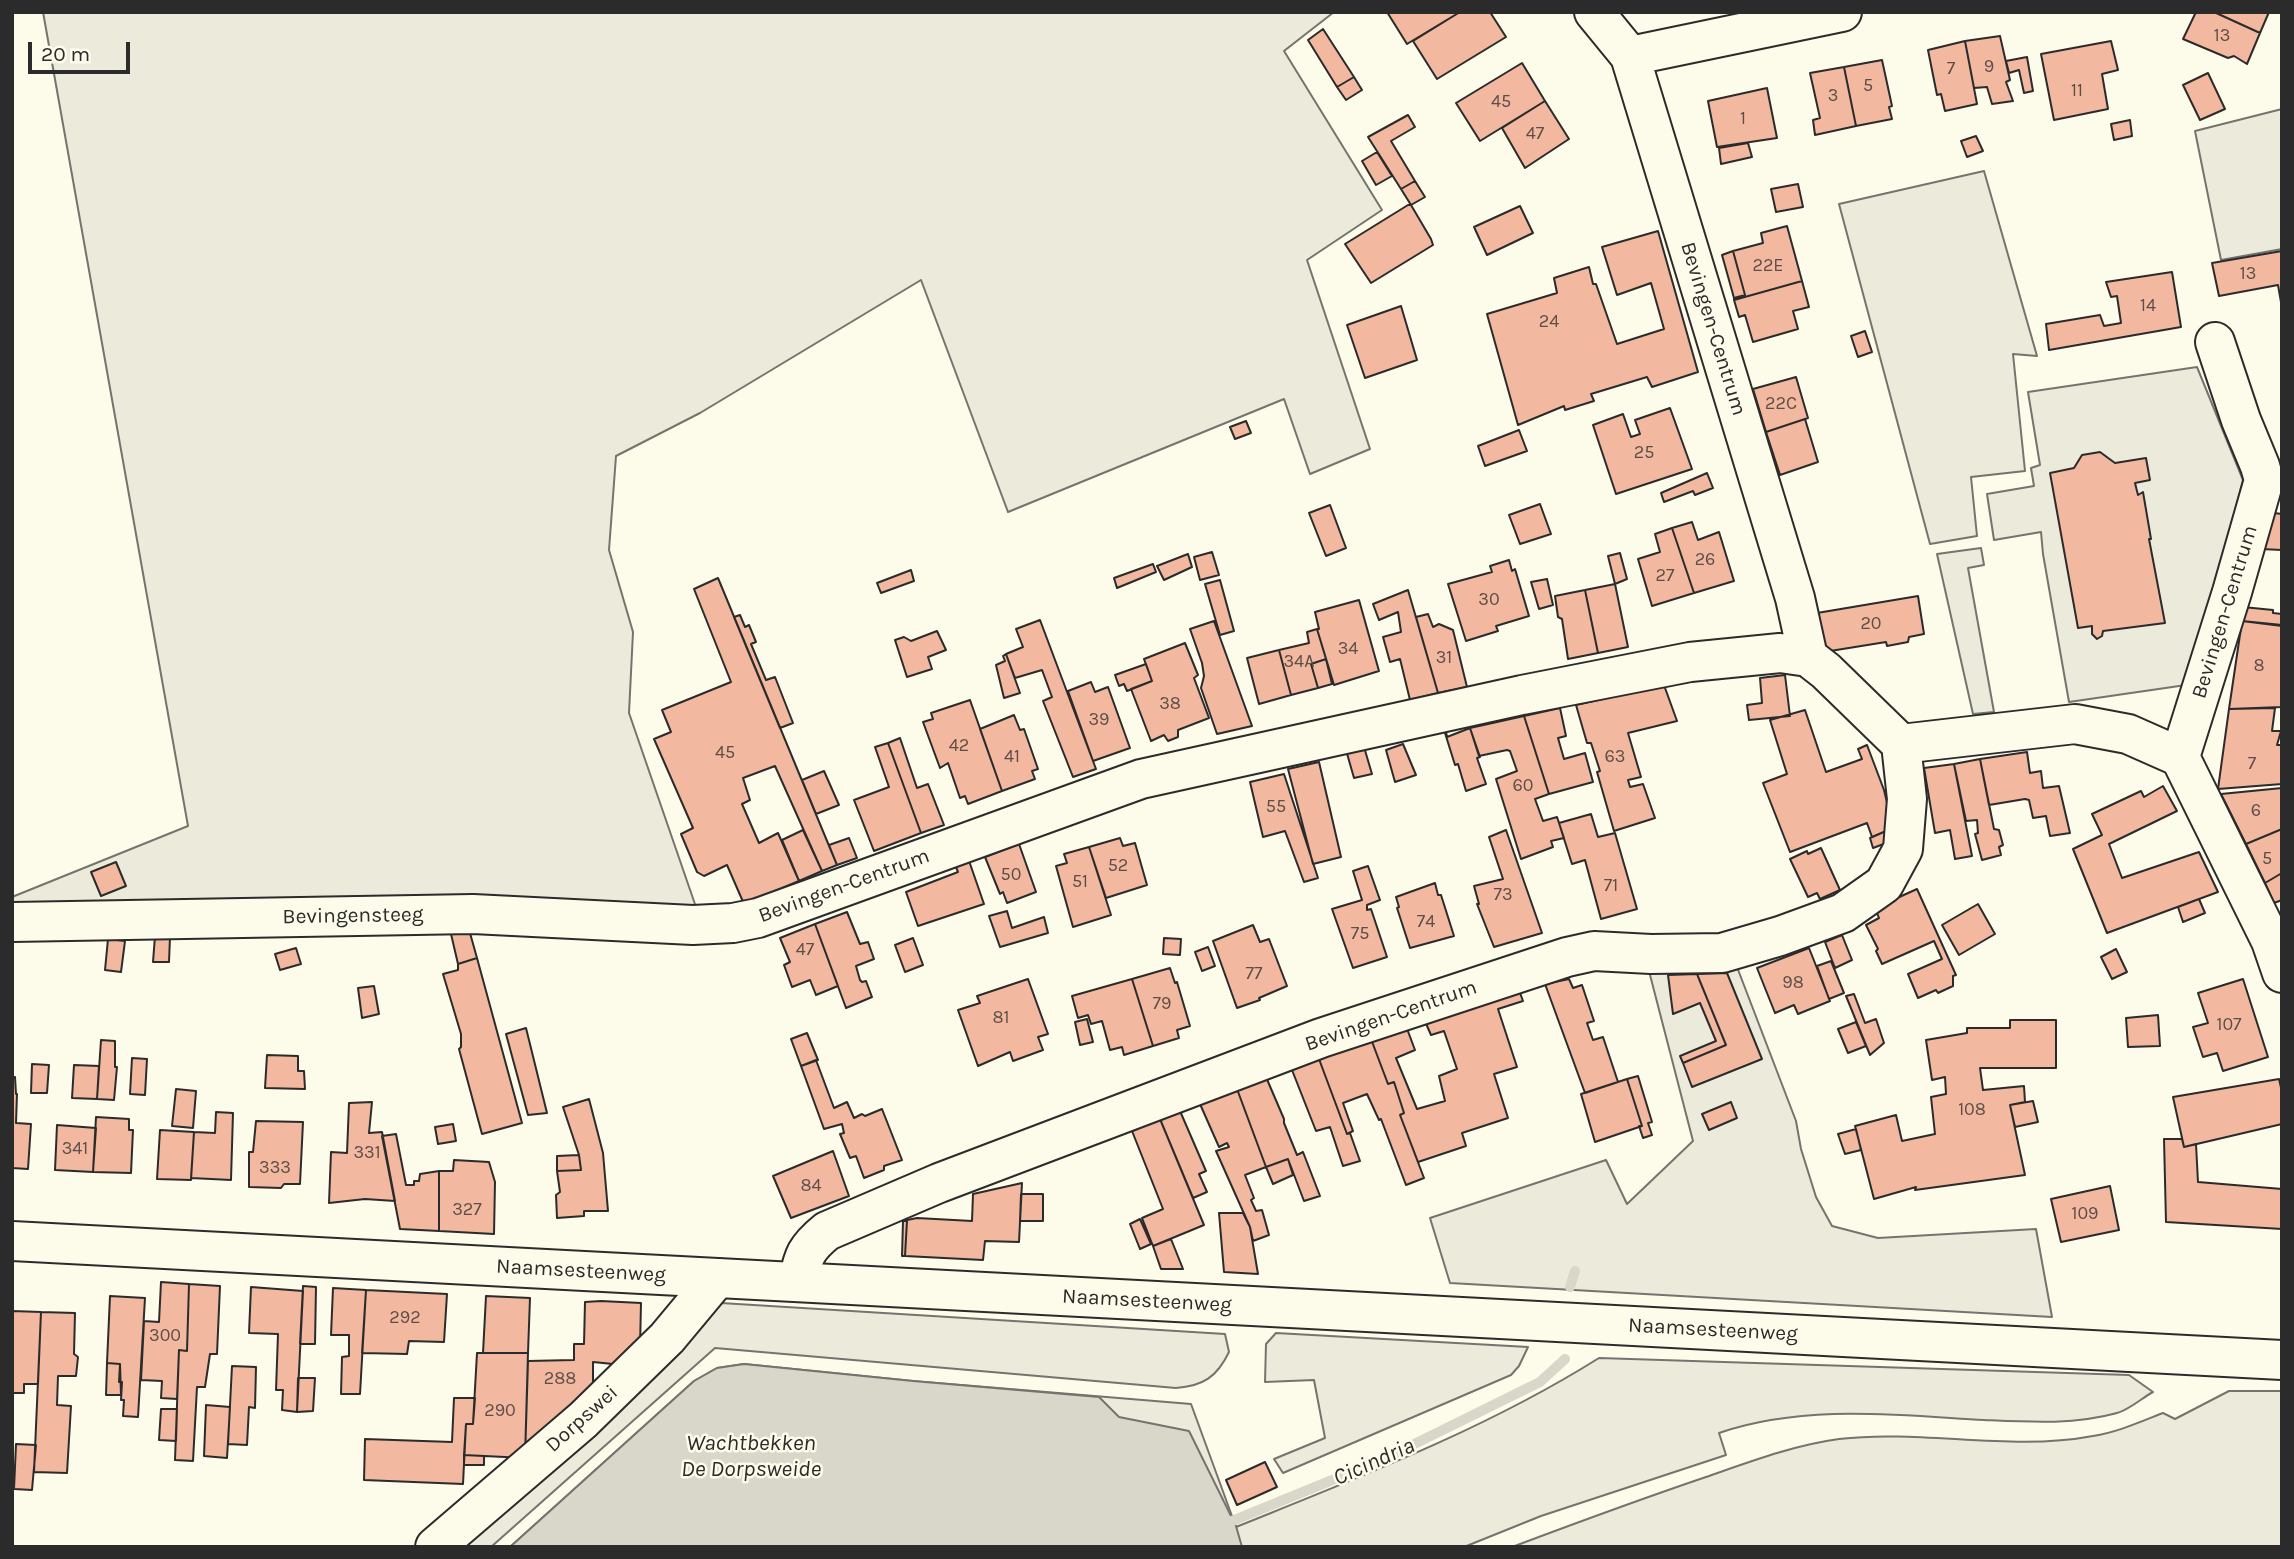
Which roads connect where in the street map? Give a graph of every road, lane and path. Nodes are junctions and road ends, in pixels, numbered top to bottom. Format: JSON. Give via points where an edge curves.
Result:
{"nodes":[{"id":1,"x":1594,"y":12,"type":"edge"},
{"id":2,"x":1842,"y":12,"type":"edge"},
{"id":3,"x":1630,"y":56,"type":"junction"},
{"id":4,"x":2215,"y":342,"type":"dead end"},
{"id":5,"x":2271,"y":460,"type":"edge"},
{"id":6,"x":1808,"y":657,"type":"junction"},
{"id":7,"x":1901,"y":744,"type":"junction"},
{"id":8,"x":2180,"y":757,"type":"junction"},
{"id":9,"x":12,"y":922,"type":"edge"},
{"id":10,"x":693,"y":925,"type":"joint"},
{"id":11,"x":2282,"y":973,"type":"edge"},
{"id":12,"x":12,"y":1241,"type":"edge"},
{"id":13,"x":717,"y":1278,"type":"junction"},
{"id":14,"x":799,"y":1282,"type":"junction"},
{"id":15,"x":2282,"y":1360,"type":"edge"},
{"id":16,"x":435,"y":1547,"type":"edge"}],
"edges":[{"from":1,"to":3,"type":"street","name":"Bevingen-Centrum"},
{"from":2,"to":3,"type":"street"},
{"from":3,"to":6,"type":"street","name":"Bevingen-Centrum","via":[[1791,584]]},
{"from":4,"to":5,"type":"street","name":"Bevingen-Centrum","via":[[2241,420]]},
{"from":5,"to":8,"type":"street","name":"Bevingen-Centrum"},
{"from":6,"to":7,"type":"street"},
{"from":6,"to":10,"type":"street","name":"Bevingen-Centrum","via":[[1780,653],[1690,662],[1142,779],[758,918]]},
{"from":7,"to":8,"type":"street","via":[[2075,724],[2129,734]]},
{"from":7,"to":14,"type":"street","name":"Bevingen-Centrum","via":[[1907,799],[1903,849],[1884,884],[1843,913],[1722,953],[1594,951],[1567,957],[1321,1038],[827,1231],[803,1256]]},
{"from":8,"to":11,"type":"street","via":[[2271,941]]},
{"from":9,"to":10,"type":"street","name":"Bevingensteeg","via":[[473,914]]},
{"from":12,"to":13,"type":"street","name":"Naamsesteenweg"},
{"from":13,"to":14,"type":"street","name":"Naamsesteenweg"},
{"from":13,"to":16,"type":"street","name":"Dorpswei","via":[[667,1338],[583,1420]]},
{"from":14,"to":15,"type":"street","name":"Naamsesteenweg"}]}
